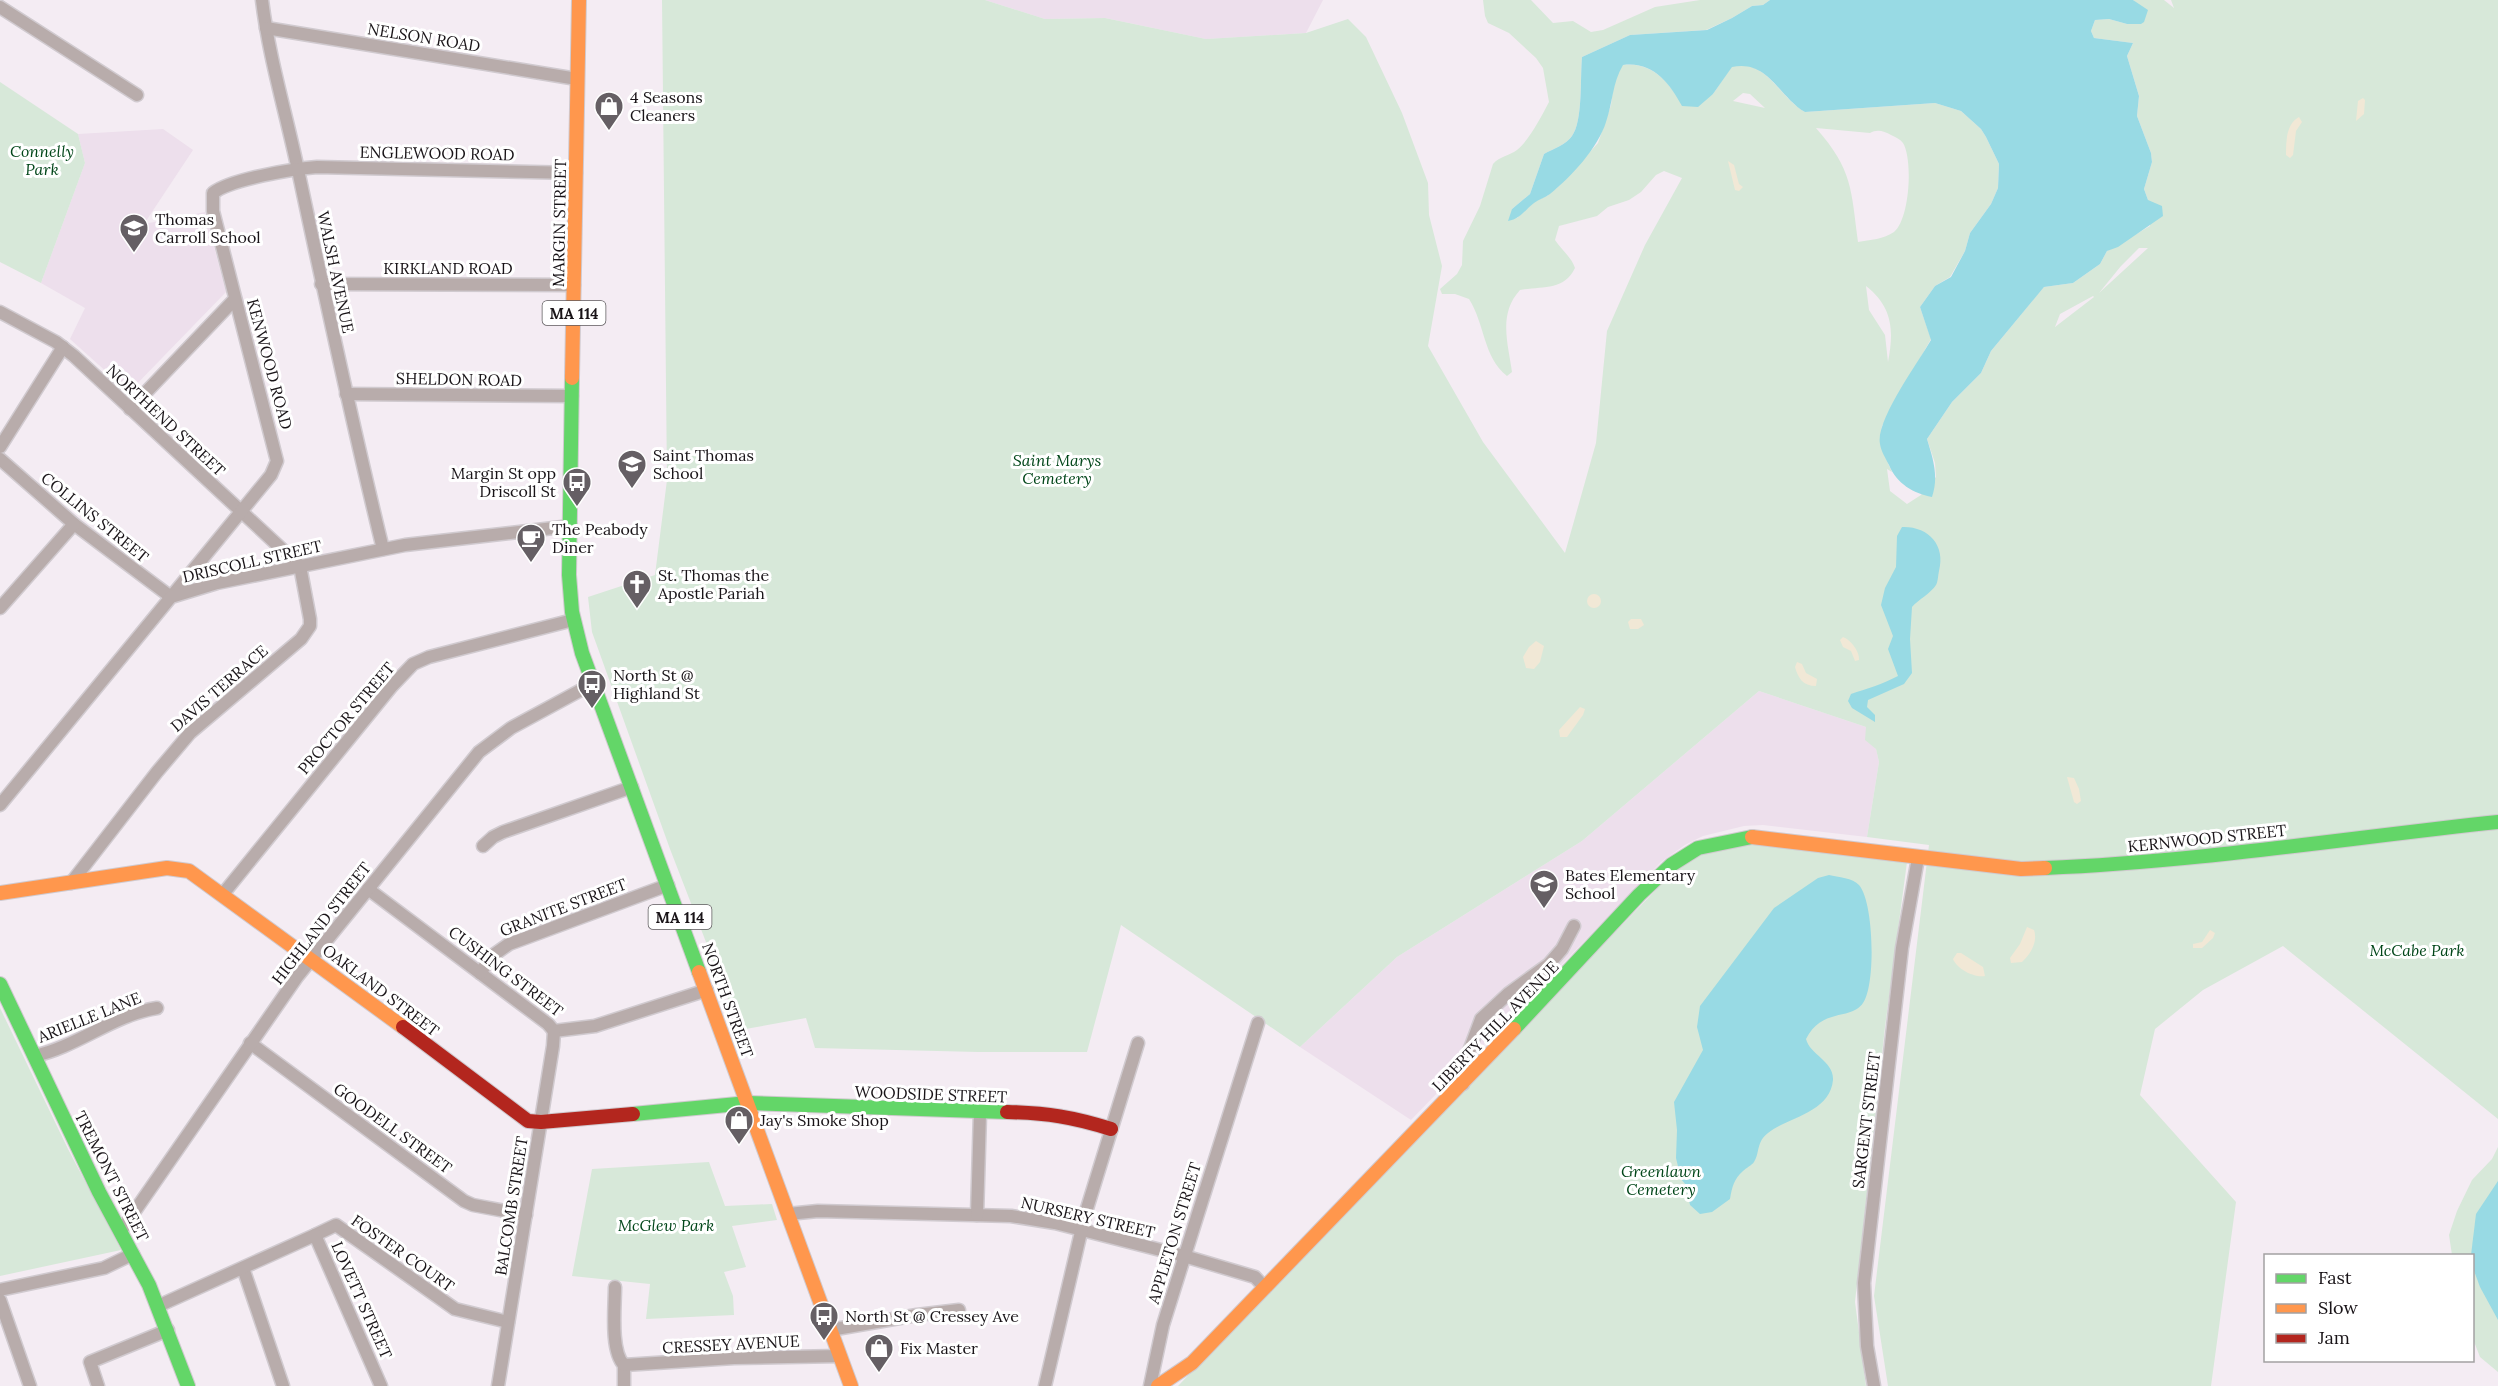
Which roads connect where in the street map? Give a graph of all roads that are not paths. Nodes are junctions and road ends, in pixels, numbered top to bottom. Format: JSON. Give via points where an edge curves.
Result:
{"nodes":[{"id":1,"x":262,"y":0,"type":"edge"},
{"id":2,"x":579,"y":0,"type":"edge"},
{"id":3,"x":0,"y":7,"type":"edge"},
{"id":4,"x":266,"y":28,"type":"junction"},
{"id":5,"x":577,"y":79,"type":"junction"},
{"id":6,"x":137,"y":95,"type":"dead end"},
{"id":7,"x":298,"y":169,"type":"junction"},
{"id":8,"x":576,"y":173,"type":"junction"},
{"id":9,"x":321,"y":284,"type":"junction"},
{"id":10,"x":574,"y":285,"type":"junction"},
{"id":11,"x":235,"y":299,"type":"junction"},
{"id":12,"x":0,"y":312,"type":"edge"},
{"id":13,"x":63,"y":348,"type":"junction"},
{"id":14,"x":346,"y":394,"type":"junction"},
{"id":15,"x":572,"y":396,"type":"junction"},
{"id":16,"x":130,"y":409,"type":"junction"},
{"id":17,"x":0,"y":447,"type":"edge"},
{"id":18,"x":0,"y":459,"type":"edge"},
{"id":19,"x":241,"y":511,"type":"junction"},
{"id":20,"x":74,"y":524,"type":"junction"},
{"id":21,"x":571,"y":526,"type":"junction"},
{"id":22,"x":383,"y":549,"type":"junction"},
{"id":23,"x":300,"y":566,"type":"junction"},
{"id":24,"x":171,"y":597,"type":"junction"},
{"id":25,"x":0,"y":608,"type":"edge"},
{"id":26,"x":574,"y":623,"type":"junction"},
{"id":27,"x":594,"y":683,"type":"junction"},
{"id":28,"x":632,"y":787,"type":"junction"},
{"id":29,"x":0,"y":805,"type":"edge"},
{"id":30,"x":2498,"y":822,"type":"edge"},
{"id":31,"x":483,"y":846,"type":"dead end"},
{"id":32,"x":1918,"y":858,"type":"junction"},
{"id":33,"x":71,"y":883,"type":"junction"},
{"id":34,"x":668,"y":885,"type":"junction"},
{"id":35,"x":368,"y":888,"type":"junction"},
{"id":36,"x":0,"y":893,"type":"edge"},
{"id":37,"x":223,"y":894,"type":"junction"},
{"id":38,"x":1574,"y":926,"type":"dead end"},
{"id":39,"x":311,"y":958,"type":"junction"},
{"id":40,"x":480,"y":973,"type":"junction"},
{"id":41,"x":0,"y":984,"type":"edge"},
{"id":42,"x":706,"y":990,"type":"junction"},
{"id":43,"x":157,"y":1008,"type":"dead end"},
{"id":44,"x":1258,"y":1023,"type":"dead end"},
{"id":45,"x":554,"y":1030,"type":"junction"},
{"id":46,"x":250,"y":1043,"type":"junction"},
{"id":47,"x":1137,"y":1043,"type":"dead end"},
{"id":48,"x":34,"y":1056,"type":"junction"},
{"id":49,"x":1463,"y":1084,"type":"junction"},
{"id":50,"x":748,"y":1103,"type":"junction"},
{"id":51,"x":980,"y":1113,"type":"junction"},
{"id":52,"x":541,"y":1122,"type":"junction"},
{"id":53,"x":1111,"y":1129,"type":"junction"},
{"id":54,"x":788,"y":1214,"type":"junction"},
{"id":55,"x":526,"y":1215,"type":"junction"},
{"id":56,"x":977,"y":1215,"type":"junction"},
{"id":57,"x":121,"y":1231,"type":"junction"},
{"id":58,"x":1081,"y":1231,"type":"junction"},
{"id":59,"x":315,"y":1235,"type":"junction"},
{"id":60,"x":133,"y":1254,"type":"junction"},
{"id":61,"x":1184,"y":1256,"type":"junction"},
{"id":62,"x":243,"y":1268,"type":"junction"},
{"id":63,"x":615,"y":1287,"type":"dead end"},
{"id":64,"x":1265,"y":1288,"type":"junction"},
{"id":65,"x":0,"y":1290,"type":"edge"},
{"id":66,"x":0,"y":1300,"type":"edge"},
{"id":67,"x":158,"y":1306,"type":"junction"},
{"id":68,"x":959,"y":1310,"type":"dead end"},
{"id":69,"x":508,"y":1322,"type":"junction"},
{"id":70,"x":168,"y":1330,"type":"junction"},
{"id":71,"x":830,"y":1330,"type":"junction"},
{"id":72,"x":840,"y":1356,"type":"junction"},
{"id":73,"x":624,"y":1365,"type":"junction"},
{"id":74,"x":30,"y":1386,"type":"edge"},
{"id":75,"x":99,"y":1386,"type":"edge"},
{"id":76,"x":188,"y":1386,"type":"edge"},
{"id":77,"x":284,"y":1386,"type":"edge"},
{"id":78,"x":381,"y":1386,"type":"edge"},
{"id":79,"x":498,"y":1386,"type":"edge"},
{"id":80,"x":624,"y":1386,"type":"edge"},
{"id":81,"x":850,"y":1386,"type":"edge"},
{"id":82,"x":1046,"y":1386,"type":"edge"},
{"id":83,"x":1150,"y":1386,"type":"edge"},
{"id":84,"x":1158,"y":1386,"type":"edge"},
{"id":85,"x":1874,"y":1386,"type":"edge"}],
"edges":[{"from":1,"to":4,"type":"street","name":"WALSH AVENUE"},
{"from":2,"to":5,"type":"main road","name":"MARGIN STREET","number":"MA 114"},
{"from":3,"to":6,"type":"street"},
{"from":4,"to":5,"type":"street","name":"NELSON ROAD"},
{"from":4,"to":7,"type":"street","name":"WALSH AVENUE"},
{"from":5,"to":8,"type":"main road","name":"MARGIN STREET","number":"MA 114"},
{"from":7,"to":8,"type":"street","name":"ENGLEWOOD ROAD"},
{"from":7,"to":9,"type":"street","name":"WALSH AVENUE"},
{"from":7,"to":11,"type":"street","name":"KENWOOD ROAD","via":[[230,184],[213,193],[213,211]]},
{"from":8,"to":10,"type":"main road","name":"MARGIN STREET","number":"MA 114"},
{"from":9,"to":10,"type":"street","name":"KIRKLAND ROAD"},
{"from":9,"to":14,"type":"street","name":"WALSH AVENUE"},
{"from":10,"to":15,"type":"main road","name":"MARGIN STREET","number":"MA 114"},
{"from":11,"to":16,"type":"street"},
{"from":11,"to":19,"type":"street","name":"KENWOOD ROAD","via":[[277,461],[271,475]]},
{"from":12,"to":13,"type":"street","name":"NORTHEND STREET"},
{"from":13,"to":16,"type":"street","name":"NORTHEND STREET"},
{"from":13,"to":17,"type":"street"},
{"from":14,"to":15,"type":"street","name":"SHELDON ROAD"},
{"from":14,"to":22,"type":"street","name":"WALSH AVENUE"},
{"from":15,"to":21,"type":"main road","name":"MARGIN STREET","number":"MA 114"},
{"from":16,"to":19,"type":"street","name":"NORTHEND STREET"},
{"from":18,"to":20,"type":"street","name":"COLLINS STREET"},
{"from":19,"to":23,"type":"street","name":"NORTHEND STREET"},
{"from":19,"to":24,"type":"street","name":"KENWOOD ROAD"},
{"from":20,"to":24,"type":"street","name":"COLLINS STREET"},
{"from":20,"to":25,"type":"street"},
{"from":21,"to":22,"type":"street","name":"DRISCOLL STREET"},
{"from":21,"to":26,"type":"main road","name":"MARGIN STREET","number":"MA 114","via":[[568,575]]},
{"from":22,"to":23,"type":"street","name":"DRISCOLL STREET"},
{"from":23,"to":24,"type":"street","name":"DRISCOLL STREET"},
{"from":23,"to":33,"type":"street","name":"DAVIS TERRACE","via":[[310,619],[307,633],[200,722]]},
{"from":24,"to":29,"type":"street","name":"DRISCOLL STREET"},
{"from":26,"to":27,"type":"main road","name":"NORTH STREET","number":"MA 114"},
{"from":26,"to":37,"type":"street","name":"PROCTOR STREET","via":[[444,653],[413,664]]},
{"from":27,"to":28,"type":"main road","name":"NORTH STREET","number":"MA 114"},
{"from":27,"to":35,"type":"street","name":"HIGHLAND STREET","via":[[488,743]]},
{"from":28,"to":31,"type":"street","via":[[503,832]]},
{"from":28,"to":34,"type":"main road","name":"NORTH STREET","number":"MA 114"},
{"from":30,"to":32,"type":"main road","name":"KERNWOOD STREET","via":[[2096,866],[2021,869]]},
{"from":32,"to":49,"type":"main road","name":"LIBERTY HILL AVENUE","via":[[1744,837],[1715,842],[1686,854],[1639,895]]},
{"from":32,"to":85,"type":"street","name":"SARGENT STREET","via":[[1902,948],[1864,1283],[1866,1335]]},
{"from":33,"to":36,"type":"main road","name":"OAKLAND STREET"},
{"from":33,"to":37,"type":"main road","name":"OAKLAND STREET","via":[[182,868]]},
{"from":34,"to":40,"type":"street","name":"GRANITE STREET","via":[[509,944],[492,956]]},
{"from":34,"to":42,"type":"main road","name":"NORTH STREET","number":"MA 114"},
{"from":35,"to":39,"type":"street","name":"HIGHLAND STREET"},
{"from":35,"to":40,"type":"street","name":"CUSHING STREET"},
{"from":37,"to":39,"type":"main road","name":"OAKLAND STREET"},
{"from":38,"to":49,"type":"street","via":[[1562,950],[1549,964],[1481,1019],[1462,1070]]},
{"from":39,"to":46,"type":"street","name":"HIGHLAND STREET"},
{"from":39,"to":52,"type":"main road","name":"OAKLAND STREET","via":[[519,1116]]},
{"from":40,"to":45,"type":"street","name":"CUSHING STREET"},
{"from":41,"to":48,"type":"main road","name":"TREMONT STREET"},
{"from":42,"to":45,"type":"street","name":"CUSHING STREET","via":[[595,1026]]},
{"from":42,"to":50,"type":"main road","name":"NORTH STREET","number":"MA 114"},
{"from":43,"to":48,"type":"street","name":"ARIELLE LANE","via":[[141,1011],[74,1043]]},
{"from":44,"to":61,"type":"street","name":"APPLETON STREET"},
{"from":45,"to":52,"type":"street","name":"BALCOMB STREET"},
{"from":46,"to":55,"type":"street","name":"GOODELL STREET","via":[[464,1201]]},
{"from":46,"to":57,"type":"street","name":"HIGHLAND STREET"},
{"from":47,"to":53,"type":"street"},
{"from":48,"to":57,"type":"main road","name":"TREMONT STREET"},
{"from":49,"to":64,"type":"main road","name":"LIBERTY HILL AVENUE"},
{"from":50,"to":51,"type":"main road","name":"WOODSIDE STREET"},
{"from":50,"to":52,"type":"main road","name":"OAKLAND STREET"},
{"from":50,"to":54,"type":"main road","name":"NORTH STREET","number":"MA 114"},
{"from":51,"to":53,"type":"main road","name":"WOODSIDE STREET","via":[[1062,1114]]},
{"from":51,"to":56,"type":"street"},
{"from":52,"to":55,"type":"street","name":"BALCOMB STREET"},
{"from":53,"to":58,"type":"street"},
{"from":54,"to":56,"type":"street","name":"NURSERY STREET","via":[[818,1211]]},
{"from":54,"to":71,"type":"main road","name":"NORTH STREET","number":"MA 114"},
{"from":55,"to":69,"type":"street","name":"BALCOMB STREET"},
{"from":56,"to":58,"type":"street","name":"NURSERY STREET","via":[[1042,1220]]},
{"from":57,"to":60,"type":"main road","name":"TREMONT STREET"},
{"from":58,"to":61,"type":"street","name":"NURSERY STREET"},
{"from":58,"to":82,"type":"street"},
{"from":59,"to":62,"type":"street","name":"LOVETT STREET"},
{"from":59,"to":69,"type":"street","name":"FOSTER COURT","via":[[336,1226],[447,1305]]},
{"from":59,"to":78,"type":"street","name":"LOVETT STREET"},
{"from":60,"to":65,"type":"street","via":[[104,1268]]},
{"from":60,"to":67,"type":"main road","name":"TREMONT STREET"},
{"from":61,"to":64,"type":"street","name":"NURSERY STREET","via":[[1254,1277]]},
{"from":61,"to":83,"type":"street","name":"APPLETON STREET"},
{"from":62,"to":67,"type":"street","name":"LOVETT STREET"},
{"from":62,"to":77,"type":"street"},
{"from":63,"to":73,"type":"street","via":[[617,1353]]},
{"from":64,"to":84,"type":"main road","name":"LIBERTY HILL AVENUE","via":[[1192,1363]]},
{"from":66,"to":74,"type":"street"},
{"from":67,"to":70,"type":"main road","name":"TREMONT STREET"},
{"from":68,"to":71,"type":"street"},
{"from":69,"to":79,"type":"street","name":"BALCOMB STREET"},
{"from":70,"to":75,"type":"street","via":[[90,1362]]},
{"from":70,"to":76,"type":"main road","name":"TREMONT STREET"},
{"from":71,"to":72,"type":"main road","name":"NORTH STREET","number":"MA 114"},
{"from":72,"to":73,"type":"street","name":"CRESSEY AVENUE"},
{"from":72,"to":81,"type":"main road","name":"NORTH STREET","number":"MA 114"},
{"from":73,"to":80,"type":"street"}]}
